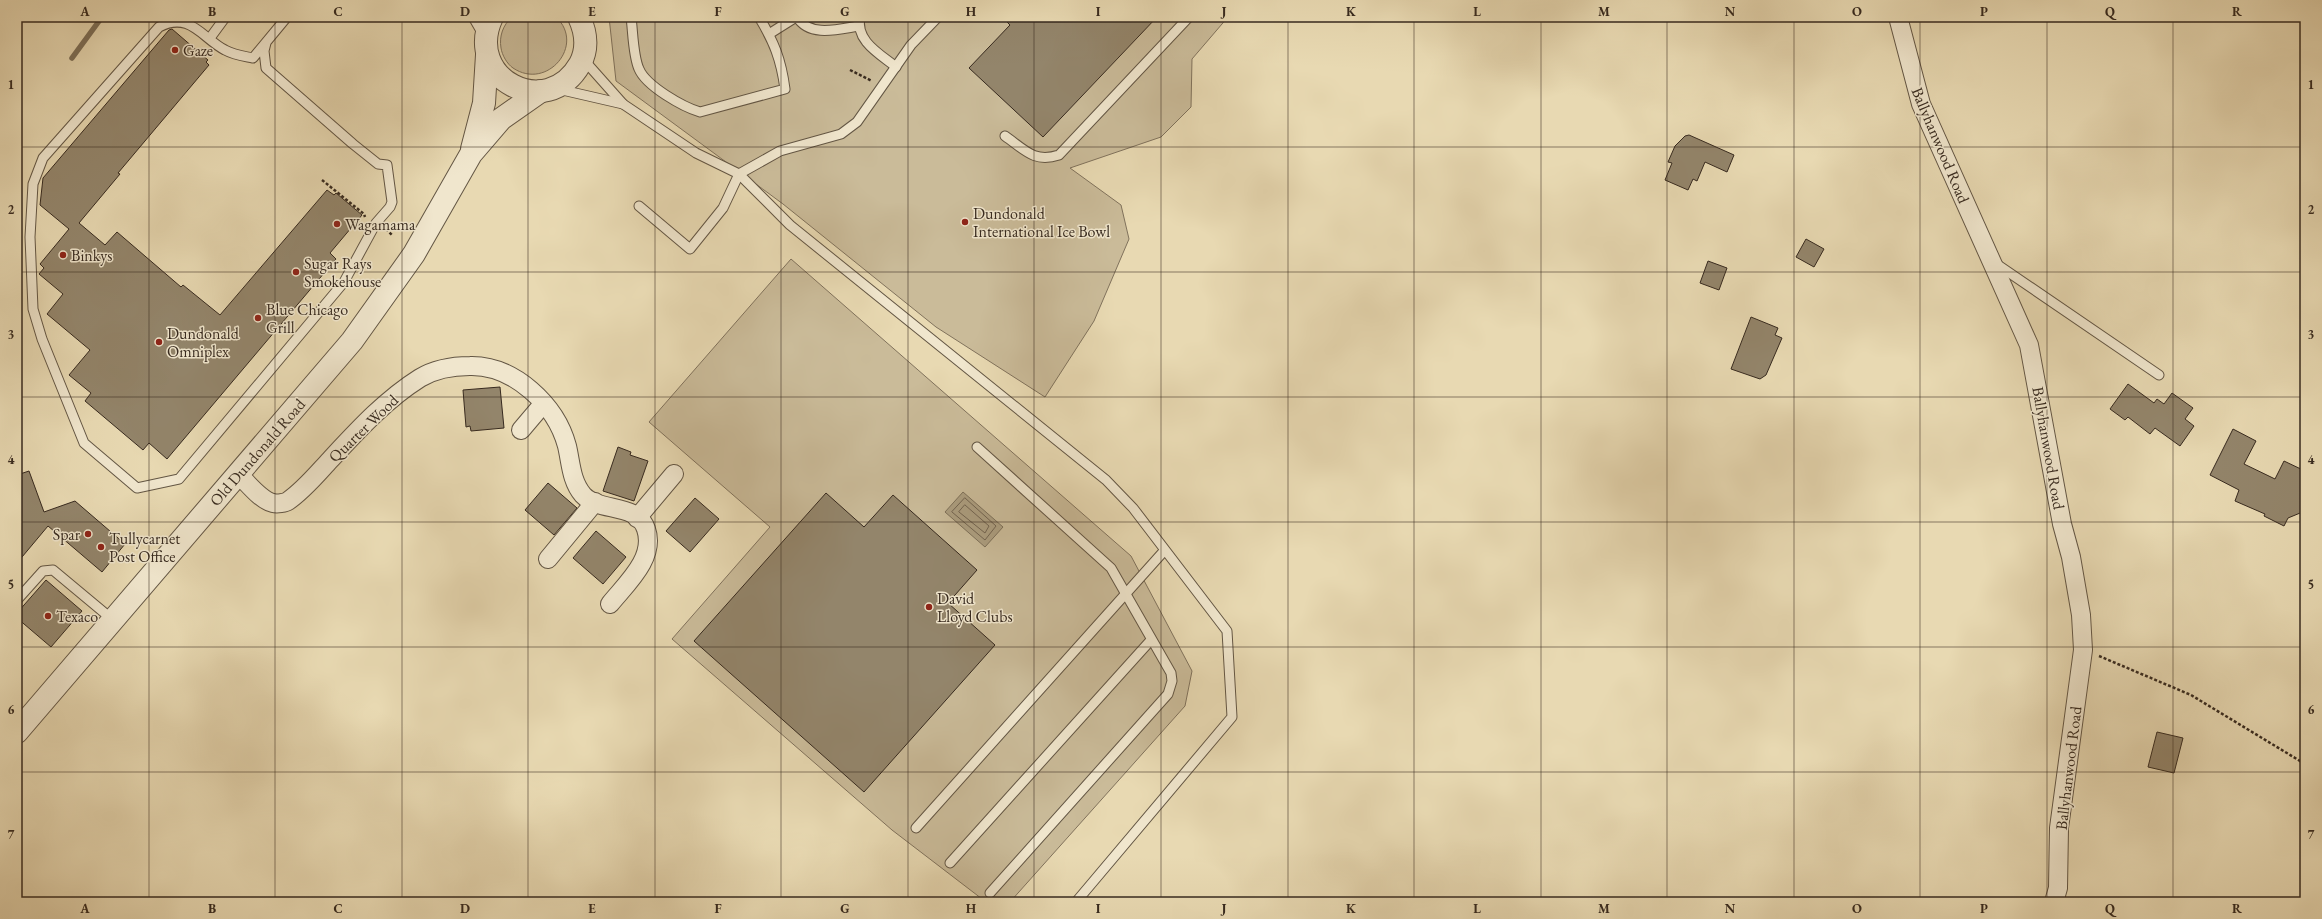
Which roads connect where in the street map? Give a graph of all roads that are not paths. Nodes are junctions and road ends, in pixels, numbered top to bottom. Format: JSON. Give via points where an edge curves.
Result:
{"nodes":[{"id":1,"x":287,"y":17,"type":"edge"},
{"id":2,"x":473,"y":17,"type":"edge"},
{"id":3,"x":492,"y":17,"type":"edge"},
{"id":4,"x":631,"y":17,"type":"edge"},
{"id":5,"x":759,"y":17,"type":"edge"},
{"id":6,"x":797,"y":17,"type":"edge"},
{"id":7,"x":938,"y":17,"type":"edge"},
{"id":8,"x":1189,"y":17,"type":"edge"},
{"id":9,"x":1898,"y":17,"type":"edge"},
{"id":10,"x":224,"y":19,"type":"dead end"},
{"id":11,"x":860,"y":21,"type":"edge"},
{"id":12,"x":584,"y":22,"type":"edge"},
{"id":13,"x":769,"y":34,"type":"junction"},
{"id":14,"x":210,"y":38,"type":"junction"},
{"id":15,"x":266,"y":43,"type":"junction"},
{"id":16,"x":486,"y":47,"type":"junction"},
{"id":17,"x":583,"y":58,"type":"junction"},
{"id":18,"x":896,"y":67,"type":"junction"},
{"id":19,"x":548,"y":90,"type":"junction"},
{"id":20,"x":623,"y":104,"type":"junction"},
{"id":21,"x":1005,"y":136,"type":"dead end"},
{"id":22,"x":471,"y":154,"type":"junction"},
{"id":23,"x":739,"y":174,"type":"junction"},
{"id":24,"x":639,"y":206,"type":"dead end"},
{"id":25,"x":1991,"y":260,"type":"junction"},
{"id":26,"x":2159,"y":375,"type":"dead end"},
{"id":27,"x":543,"y":404,"type":"junction"},
{"id":28,"x":521,"y":430,"type":"dead end"},
{"id":29,"x":977,"y":447,"type":"dead end"},
{"id":30,"x":238,"y":474,"type":"junction"},
{"id":31,"x":674,"y":474,"type":"dead end"},
{"id":32,"x":595,"y":502,"type":"junction"},
{"id":33,"x":637,"y":518,"type":"junction"},
{"id":34,"x":1164,"y":551,"type":"junction"},
{"id":35,"x":548,"y":558,"type":"dead end"},
{"id":36,"x":1124,"y":594,"type":"junction"},
{"id":37,"x":17,"y":600,"type":"edge"},
{"id":38,"x":610,"y":604,"type":"dead end"},
{"id":39,"x":113,"y":620,"type":"junction"},
{"id":40,"x":1151,"y":640,"type":"junction"},
{"id":41,"x":18,"y":730,"type":"edge"},
{"id":42,"x":916,"y":828,"type":"dead end"},
{"id":43,"x":950,"y":863,"type":"dead end"},
{"id":44,"x":990,"y":893,"type":"dead end"},
{"id":45,"x":1076,"y":902,"type":"edge"},
{"id":46,"x":2054,"y":902,"type":"edge"}],
"edges":[{"from":1,"to":15,"type":"lane"},
{"from":2,"to":16,"type":"lane"},
{"from":3,"to":16,"type":"street","name":"Old Dundonald Road"},
{"from":4,"to":13,"type":"lane","via":[[639,69],[645,78],[688,108],[700,112],[785,89],[782,63]]},
{"from":5,"to":13,"type":"lane"},
{"from":6,"to":11,"type":"lane","via":[[801,24],[811,30],[820,31]]},
{"from":6,"to":13,"type":"lane"},
{"from":7,"to":18,"type":"lane","via":[[911,45]]},
{"from":8,"to":21,"type":"lane","via":[[1059,155],[1047,159],[1036,157]]},
{"from":9,"to":25,"type":"street","name":"Ballyhanwood Road","via":[[1921,104]]},
{"from":10,"to":14,"type":"lane"},
{"from":11,"to":18,"type":"lane","via":[[863,39]]},
{"from":12,"to":17,"type":"street","via":[[586,47]]},
{"from":14,"to":15,"type":"lane","via":[[224,50],[253,58]]},
{"from":14,"to":15,"type":"lane","via":[[193,26],[180,22],[169,22],[159,27],[43,158],[33,184],[30,237],[33,309],[42,339],[84,443],[137,488],[179,479],[344,282],[376,222],[392,202],[386,165],[378,164],[353,144],[266,68]]},
{"from":16,"to":19,"type":"street","via":[[493,68],[509,84],[523,90]]},
{"from":16,"to":22,"type":"street","name":"Old Dundonald Road","via":[[484,103]]},
{"from":17,"to":19,"type":"street","name":"Old Dundonald Road","via":[[574,74]]},
{"from":17,"to":20,"type":"lane"},
{"from":18,"to":23,"type":"lane","via":[[857,122],[840,134],[780,151]]},
{"from":19,"to":20,"type":"lane"},
{"from":19,"to":22,"type":"street","name":"Old Dundonald Road","via":[[501,119]]},
{"from":20,"to":23,"type":"lane","via":[[696,153]]},
{"from":22,"to":30,"type":"street","name":"Old Dundonald Road","via":[[414,254],[352,341]]},
{"from":23,"to":24,"type":"lane","via":[[723,208],[690,249]]},
{"from":23,"to":34,"type":"lane","via":[[790,224],[1106,480],[1133,508]]},
{"from":25,"to":26,"type":"lane"},
{"from":25,"to":46,"type":"street","name":"Ballyhanwood Road","via":[[2029,345],[2081,615],[2083,650],[2061,812],[2058,888]]},
{"from":27,"to":28,"type":"street"},
{"from":27,"to":30,"type":"street","name":"Quarter Wood","via":[[506,372],[471,366],[442,369],[421,378],[372,416],[287,502],[272,503]]},
{"from":27,"to":32,"type":"street","name":"Quarter Wood","via":[[554,414],[576,484],[584,496]]},
{"from":29,"to":36,"type":"lane","via":[[1111,568]]},
{"from":30,"to":39,"type":"street","name":"Old Dundonald Road"},
{"from":31,"to":33,"type":"street"},
{"from":32,"to":33,"type":"street","name":"Quarter Wood","via":[[629,512]]},
{"from":32,"to":35,"type":"street"},
{"from":33,"to":38,"type":"street","via":[[646,530],[648,545],[640,568]]},
{"from":34,"to":36,"type":"lane"},
{"from":34,"to":45,"type":"lane","via":[[1227,631],[1232,716]]},
{"from":36,"to":40,"type":"lane"},
{"from":36,"to":42,"type":"lane"},
{"from":37,"to":39,"type":"lane","via":[[43,571],[53,570]]},
{"from":39,"to":41,"type":"street","name":"Old Dundonald Road"},
{"from":40,"to":43,"type":"lane"},
{"from":40,"to":44,"type":"lane","via":[[1171,673],[1172,681],[1168,694]]}]}
